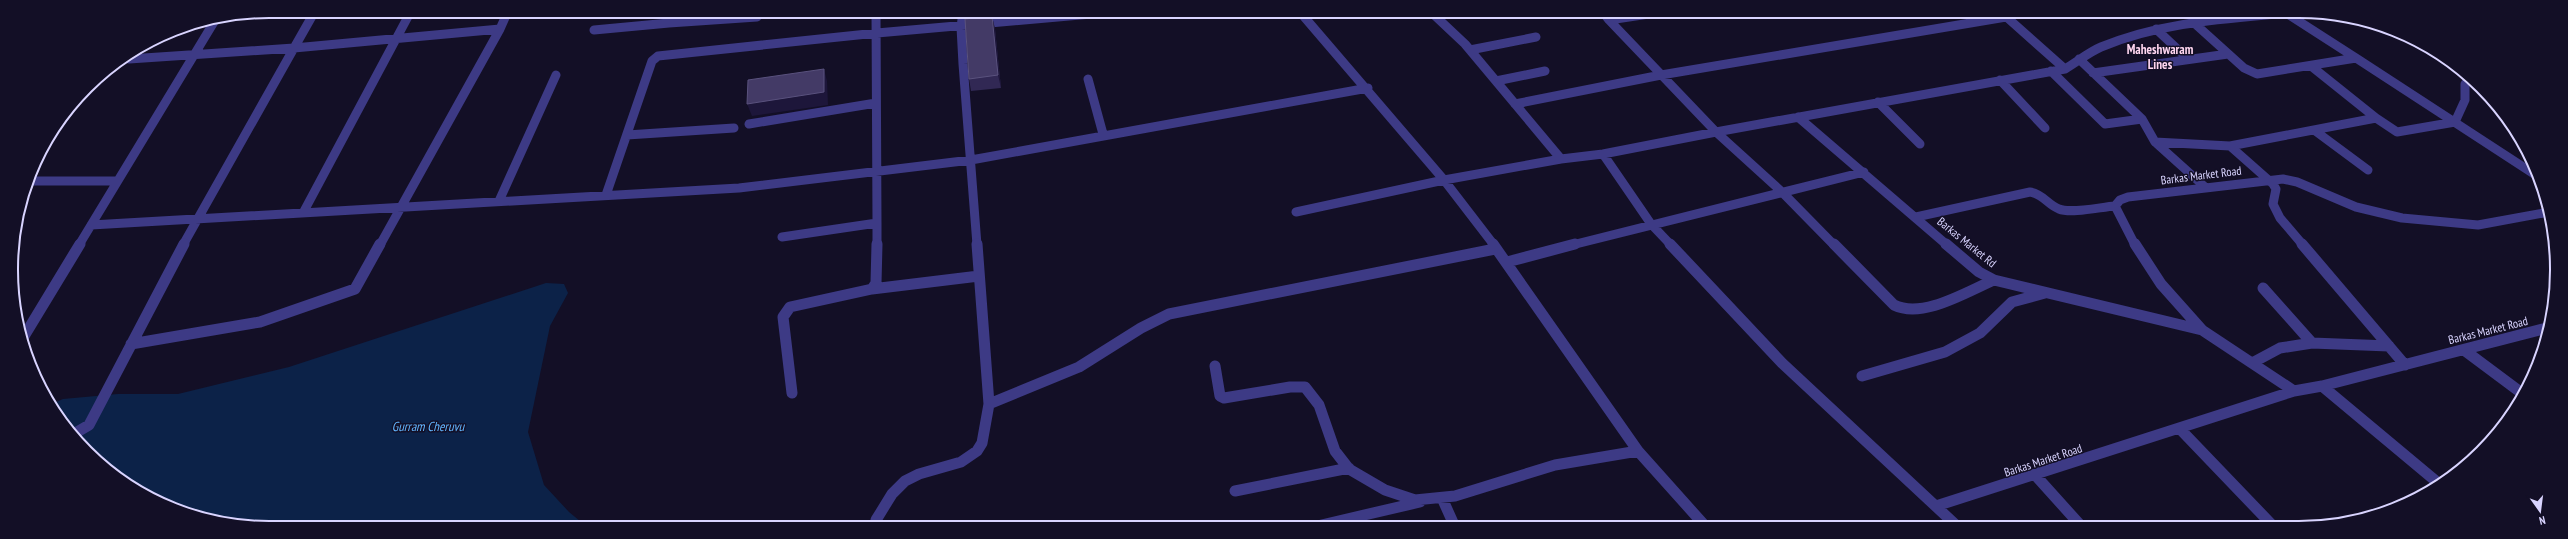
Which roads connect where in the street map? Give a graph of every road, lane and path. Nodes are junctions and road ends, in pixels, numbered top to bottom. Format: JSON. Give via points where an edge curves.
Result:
{"nodes":[{"id":1,"x":311,"y":18,"type":"edge"},
{"id":2,"x":408,"y":18,"type":"edge"},
{"id":3,"x":505,"y":18,"type":"edge"},
{"id":4,"x":671,"y":18,"type":"edge"},
{"id":5,"x":744,"y":18,"type":"edge"},
{"id":6,"x":876,"y":18,"type":"edge"},
{"id":7,"x":962,"y":18,"type":"edge"},
{"id":8,"x":1048,"y":18,"type":"edge"},
{"id":9,"x":1305,"y":18,"type":"edge"},
{"id":10,"x":1437,"y":18,"type":"edge"},
{"id":11,"x":1622,"y":18,"type":"edge"},
{"id":12,"x":1987,"y":18,"type":"edge"},
{"id":13,"x":2007,"y":18,"type":"edge"},
{"id":14,"x":2235,"y":18,"type":"edge"},
{"id":15,"x":2295,"y":18,"type":"edge"},
{"id":16,"x":1609,"y":20,"type":"joint"},
{"id":17,"x":2193,"y":22,"type":"junction"},
{"id":18,"x":669,"y":24,"type":"junction"},
{"id":19,"x":212,"y":25,"type":"edge"},
{"id":20,"x":961,"y":26,"type":"junction"},
{"id":21,"x":500,"y":29,"type":"junction"},
{"id":22,"x":2156,"y":29,"type":"junction"},
{"id":23,"x":594,"y":30,"type":"dead end"},
{"id":24,"x":877,"y":33,"type":"junction"},
{"id":25,"x":1536,"y":37,"type":"dead end"},
{"id":26,"x":398,"y":39,"type":"junction"},
{"id":27,"x":294,"y":48,"type":"junction"},
{"id":28,"x":1470,"y":50,"type":"junction"},
{"id":29,"x":193,"y":54,"type":"junction"},
{"id":30,"x":2228,"y":54,"type":"junction"},
{"id":31,"x":2356,"y":58,"type":"junction"},
{"id":32,"x":132,"y":59,"type":"edge"},
{"id":33,"x":2188,"y":59,"type":"junction"},
{"id":34,"x":2080,"y":60,"type":"junction"},
{"id":35,"x":2311,"y":66,"type":"junction"},
{"id":36,"x":2065,"y":69,"type":"junction"},
{"id":37,"x":1544,"y":71,"type":"dead end"},
{"id":38,"x":2051,"y":71,"type":"junction"},
{"id":39,"x":2094,"y":73,"type":"junction"},
{"id":40,"x":556,"y":75,"type":"dead end"},
{"id":41,"x":1661,"y":75,"type":"junction"},
{"id":42,"x":1088,"y":79,"type":"dead end"},
{"id":43,"x":2000,"y":80,"type":"junction"},
{"id":44,"x":1496,"y":81,"type":"junction"},
{"id":45,"x":2466,"y":82,"type":"edge"},
{"id":46,"x":1368,"y":88,"type":"junction"},
{"id":47,"x":1878,"y":102,"type":"junction"},
{"id":48,"x":876,"y":103,"type":"junction"},
{"id":49,"x":1515,"y":104,"type":"junction"},
{"id":50,"x":1798,"y":117,"type":"junction"},
{"id":51,"x":2376,"y":118,"type":"junction"},
{"id":52,"x":2142,"y":119,"type":"junction"},
{"id":53,"x":2455,"y":122,"type":"junction"},
{"id":54,"x":749,"y":124,"type":"dead end"},
{"id":55,"x":734,"y":128,"type":"dead end"},
{"id":56,"x":2046,"y":128,"type":"dead end"},
{"id":57,"x":2314,"y":130,"type":"junction"},
{"id":58,"x":1716,"y":132,"type":"junction"},
{"id":59,"x":1103,"y":134,"type":"junction"},
{"id":60,"x":626,"y":135,"type":"junction"},
{"id":61,"x":2155,"y":142,"type":"junction"},
{"id":62,"x":1920,"y":144,"type":"dead end"},
{"id":63,"x":2230,"y":146,"type":"junction"},
{"id":64,"x":1603,"y":154,"type":"junction"},
{"id":65,"x":1561,"y":159,"type":"junction"},
{"id":66,"x":971,"y":160,"type":"junction"},
{"id":67,"x":2368,"y":170,"type":"dead end"},
{"id":68,"x":878,"y":172,"type":"junction"},
{"id":69,"x":1864,"y":172,"type":"junction"},
{"id":70,"x":2530,"y":172,"type":"edge"},
{"id":71,"x":1444,"y":180,"type":"junction"},
{"id":72,"x":2268,"y":180,"type":"junction"},
{"id":73,"x":34,"y":181,"type":"edge"},
{"id":74,"x":117,"y":181,"type":"junction"},
{"id":75,"x":2205,"y":188,"type":"junction"},
{"id":76,"x":1782,"y":192,"type":"junction"},
{"id":77,"x":606,"y":195,"type":"junction"},
{"id":78,"x":499,"y":201,"type":"junction"},
{"id":79,"x":2115,"y":206,"type":"junction"},
{"id":80,"x":403,"y":207,"type":"junction"},
{"id":81,"x":303,"y":212,"type":"junction"},
{"id":82,"x":1296,"y":212,"type":"dead end"},
{"id":83,"x":2543,"y":213,"type":"edge"},
{"id":84,"x":1916,"y":217,"type":"junction"},
{"id":85,"x":198,"y":219,"type":"junction"},
{"id":86,"x":877,"y":223,"type":"junction"},
{"id":87,"x":1651,"y":224,"type":"junction"},
{"id":88,"x":91,"y":225,"type":"junction"},
{"id":89,"x":782,"y":237,"type":"dead end"},
{"id":90,"x":1496,"y":249,"type":"junction"},
{"id":91,"x":1506,"y":262,"type":"junction"},
{"id":92,"x":979,"y":276,"type":"junction"},
{"id":93,"x":1994,"y":280,"type":"junction"},
{"id":94,"x":2263,"y":288,"type":"dead end"},
{"id":95,"x":872,"y":289,"type":"junction"},
{"id":96,"x":2047,"y":292,"type":"junction"},
{"id":97,"x":2542,"y":329,"type":"edge"},
{"id":98,"x":2202,"y":330,"type":"junction"},
{"id":99,"x":26,"y":332,"type":"edge"},
{"id":100,"x":2312,"y":343,"type":"junction"},
{"id":101,"x":131,"y":344,"type":"junction"},
{"id":102,"x":2389,"y":346,"type":"junction"},
{"id":103,"x":2464,"y":350,"type":"junction"},
{"id":104,"x":2252,"y":363,"type":"junction"},
{"id":105,"x":2405,"y":365,"type":"junction"},
{"id":106,"x":1216,"y":366,"type":"dead end"},
{"id":107,"x":1862,"y":376,"type":"dead end"},
{"id":108,"x":2322,"y":386,"type":"junction"},
{"id":109,"x":2294,"y":391,"type":"junction"},
{"id":110,"x":2518,"y":391,"type":"edge"},
{"id":111,"x":792,"y":392,"type":"dead end"},
{"id":112,"x":989,"y":404,"type":"junction"},
{"id":113,"x":2180,"y":429,"type":"junction"},
{"id":114,"x":77,"y":432,"type":"edge"},
{"id":115,"x":1638,"y":451,"type":"junction"},
{"id":116,"x":1349,"y":468,"type":"junction"},
{"id":117,"x":2036,"y":476,"type":"junction"},
{"id":118,"x":2435,"y":481,"type":"edge"},
{"id":119,"x":1235,"y":490,"type":"dead end"},
{"id":120,"x":1442,"y":498,"type":"junction"},
{"id":121,"x":1422,"y":501,"type":"junction"},
{"id":122,"x":1936,"y":506,"type":"junction"},
{"id":123,"x":876,"y":520,"type":"dead end"},
{"id":124,"x":1338,"y":521,"type":"edge"},
{"id":125,"x":1452,"y":521,"type":"edge"},
{"id":126,"x":1701,"y":521,"type":"edge"},
{"id":127,"x":1952,"y":521,"type":"edge"},
{"id":128,"x":2077,"y":521,"type":"edge"},
{"id":129,"x":2268,"y":521,"type":"edge"}],
"edges":[{"from":1,"to":27,"type":"street"},
{"from":2,"to":26,"type":"street"},
{"from":3,"to":21,"type":"street"},
{"from":4,"to":18,"type":"street"},
{"from":5,"to":18,"type":"street"},
{"from":6,"to":24,"type":"street"},
{"from":7,"to":20,"type":"street"},
{"from":8,"to":20,"type":"street"},
{"from":9,"to":46,"type":"street"},
{"from":10,"to":28,"type":"street"},
{"from":11,"to":16,"type":"street"},
{"from":12,"to":41,"type":"street"},
{"from":13,"to":36,"type":"street"},
{"from":14,"to":17,"type":"street"},
{"from":15,"to":31,"type":"street"},
{"from":16,"to":41,"type":"street"},
{"from":17,"to":22,"type":"street"},
{"from":17,"to":30,"type":"street"},
{"from":18,"to":23,"type":"street"},
{"from":19,"to":29,"type":"street"},
{"from":20,"to":24,"type":"street"},
{"from":20,"to":66,"type":"street"},
{"from":21,"to":26,"type":"street"},
{"from":21,"to":80,"type":"street"},
{"from":22,"to":33,"type":"street"},
{"from":22,"to":34,"type":"street","via":[[2100,47]]},
{"from":24,"to":48,"type":"street"},
{"from":24,"to":60,"type":"street","via":[[658,56],[652,61]]},
{"from":25,"to":28,"type":"street"},
{"from":26,"to":27,"type":"street"},
{"from":26,"to":81,"type":"street"},
{"from":27,"to":29,"type":"street"},
{"from":27,"to":85,"type":"street"},
{"from":28,"to":44,"type":"street"},
{"from":29,"to":32,"type":"street"},
{"from":29,"to":74,"type":"street"},
{"from":30,"to":33,"type":"street"},
{"from":30,"to":35,"type":"street","via":[[2244,68],[2257,74]]},
{"from":31,"to":35,"type":"street"},
{"from":31,"to":53,"type":"street"},
{"from":33,"to":39,"type":"street"},
{"from":34,"to":36,"type":"street"},
{"from":34,"to":39,"type":"street"},
{"from":35,"to":51,"type":"street"},
{"from":36,"to":38,"type":"street"},
{"from":37,"to":44,"type":"street"},
{"from":38,"to":43,"type":"street"},
{"from":38,"to":52,"type":"street","via":[[2105,124]]},
{"from":39,"to":52,"type":"street"},
{"from":40,"to":78,"type":"street"},
{"from":41,"to":49,"type":"street"},
{"from":41,"to":58,"type":"street"},
{"from":42,"to":59,"type":"street"},
{"from":43,"to":47,"type":"street"},
{"from":43,"to":56,"type":"street"},
{"from":44,"to":49,"type":"street"},
{"from":45,"to":53,"type":"street","via":[[2465,100]]},
{"from":46,"to":59,"type":"street"},
{"from":46,"to":71,"type":"street"},
{"from":47,"to":50,"type":"street"},
{"from":47,"to":62,"type":"street"},
{"from":48,"to":54,"type":"street"},
{"from":48,"to":68,"type":"street"},
{"from":49,"to":65,"type":"street"},
{"from":50,"to":58,"type":"street"},
{"from":50,"to":69,"type":"street","name":"Barkas Market Rd"},
{"from":51,"to":53,"type":"street","via":[[2397,132]]},
{"from":51,"to":57,"type":"street"},
{"from":52,"to":61,"type":"street"},
{"from":53,"to":70,"type":"street"},
{"from":55,"to":60,"type":"street"},
{"from":57,"to":63,"type":"street"},
{"from":57,"to":67,"type":"street"},
{"from":58,"to":64,"type":"street"},
{"from":58,"to":76,"type":"street"},
{"from":59,"to":66,"type":"street"},
{"from":60,"to":77,"type":"street"},
{"from":61,"to":63,"type":"street"},
{"from":61,"to":75,"type":"street"},
{"from":63,"to":72,"type":"street"},
{"from":64,"to":65,"type":"street"},
{"from":64,"to":87,"type":"street"},
{"from":65,"to":71,"type":"street"},
{"from":66,"to":68,"type":"street"},
{"from":66,"to":92,"type":"street"},
{"from":68,"to":77,"type":"street","via":[[739,188]]},
{"from":68,"to":86,"type":"street"},
{"from":69,"to":76,"type":"street"},
{"from":69,"to":84,"type":"street","name":"Barkas Market Rd"},
{"from":71,"to":82,"type":"street"},
{"from":71,"to":90,"type":"street"},
{"from":72,"to":75,"type":"street","name":"Barkas Market Road"},
{"from":72,"to":83,"type":"street","name":"Barkas Market Road","via":[[2283,179],[2297,182],[2356,207],[2402,218],[2478,225]]},
{"from":72,"to":102,"type":"street","via":[[2276,189],[2273,204],[2280,218]]},
{"from":73,"to":74,"type":"street"},
{"from":74,"to":88,"type":"street"},
{"from":75,"to":79,"type":"street","name":"Barkas Market Road","via":[[2128,197],[2120,200]]},
{"from":76,"to":87,"type":"street"},
{"from":76,"to":93,"type":"street","via":[[1899,308],[1922,310]]},
{"from":77,"to":78,"type":"street"},
{"from":78,"to":80,"type":"street"},
{"from":79,"to":84,"type":"street","via":[[2057,210],[2043,195],[2030,192]]},
{"from":79,"to":98,"type":"street","via":[[2136,246],[2161,284]]},
{"from":80,"to":81,"type":"street"},
{"from":80,"to":101,"type":"street","via":[[355,289],[260,322]]},
{"from":81,"to":85,"type":"street"},
{"from":84,"to":93,"type":"street","name":"Barkas Market Rd","via":[[1979,272]]},
{"from":85,"to":88,"type":"street"},
{"from":85,"to":101,"type":"street"},
{"from":86,"to":89,"type":"street"},
{"from":86,"to":95,"type":"street","via":[[876,283]]},
{"from":87,"to":91,"type":"street"},
{"from":87,"to":122,"type":"street","via":[[1782,363]]},
{"from":88,"to":99,"type":"street"},
{"from":90,"to":91,"type":"street"},
{"from":90,"to":112,"type":"street","via":[[1169,314],[1141,328],[1079,367]]},
{"from":91,"to":115,"type":"street"},
{"from":92,"to":95,"type":"street"},
{"from":92,"to":112,"type":"street"},
{"from":93,"to":96,"type":"street","name":"Barkas Market Rd"},
{"from":94,"to":100,"type":"street"},
{"from":95,"to":111,"type":"street","via":[[790,307],[786,311],[783,317]]},
{"from":96,"to":98,"type":"street","name":"Barkas Market Rd"},
{"from":96,"to":107,"type":"street","via":[[2012,302],[1980,333],[1945,352]]},
{"from":97,"to":103,"type":"street","name":"Barkas Market Road"},
{"from":98,"to":104,"type":"street"},
{"from":100,"to":102,"type":"street"},
{"from":100,"to":104,"type":"street","via":[[2280,348]]},
{"from":101,"to":114,"type":"street","via":[[88,425]]},
{"from":102,"to":105,"type":"street"},
{"from":103,"to":105,"type":"street","name":"Barkas Market Road"},
{"from":103,"to":110,"type":"street"},
{"from":104,"to":109,"type":"street"},
{"from":105,"to":108,"type":"street","name":"Barkas Market Road"},
{"from":106,"to":116,"type":"street","via":[[1219,393],[1224,398],[1290,387],[1305,388],[1315,399],[1338,455]]},
{"from":108,"to":109,"type":"street","name":"Barkas Market Road"},
{"from":108,"to":118,"type":"street"},
{"from":109,"to":113,"type":"street","name":"Barkas Market Road"},
{"from":112,"to":123,"type":"street","via":[[986,431],[979,448],[968,461],[905,480],[889,498]]},
{"from":113,"to":117,"type":"street","name":"Barkas Market Road"},
{"from":113,"to":129,"type":"street"},
{"from":115,"to":120,"type":"street","via":[[1556,465]]},
{"from":115,"to":126,"type":"street"},
{"from":116,"to":119,"type":"street"},
{"from":116,"to":121,"type":"street","via":[[1393,494]]},
{"from":117,"to":122,"type":"street","name":"Barkas Market Road"},
{"from":117,"to":128,"type":"street"},
{"from":120,"to":121,"type":"street"},
{"from":120,"to":125,"type":"street"},
{"from":121,"to":124,"type":"street"},
{"from":122,"to":127,"type":"street"}]}
